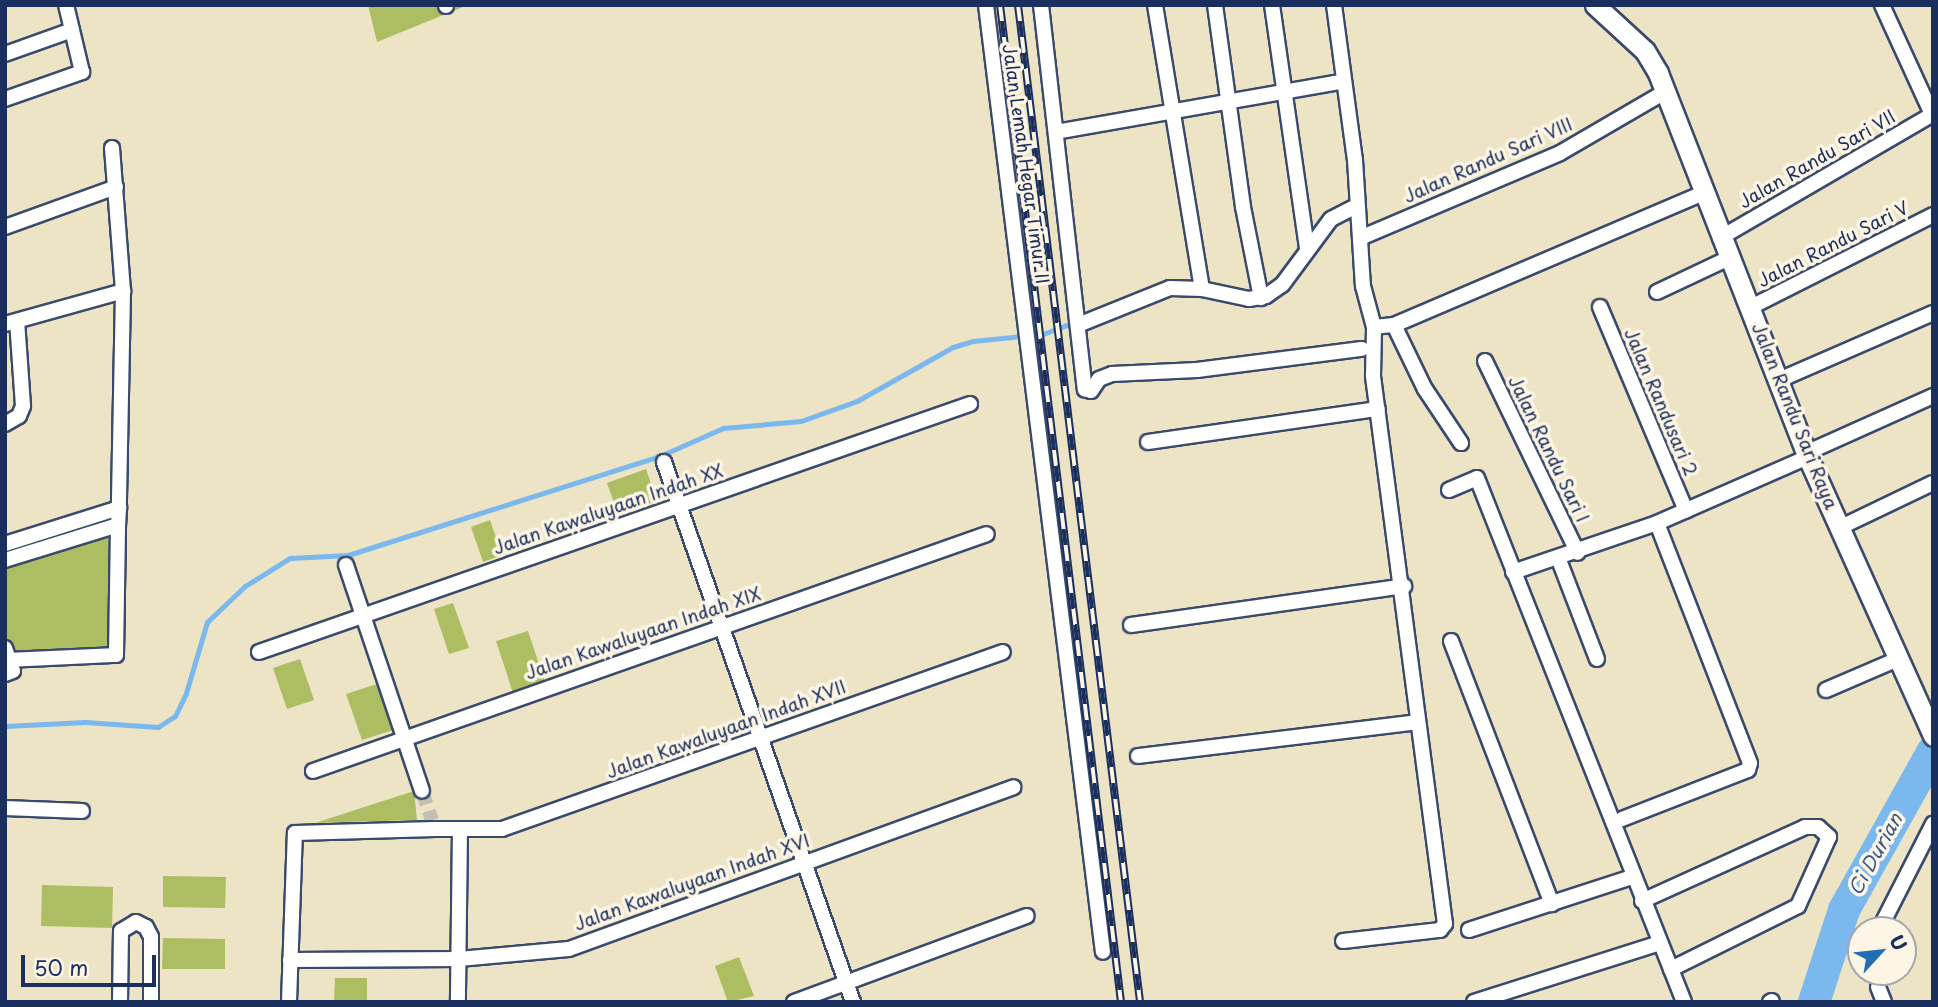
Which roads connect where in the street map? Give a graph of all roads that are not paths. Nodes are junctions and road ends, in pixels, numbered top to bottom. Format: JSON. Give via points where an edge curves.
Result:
{"nodes":[{"id":1,"x":66,"y":5,"type":"edge"},
{"id":2,"x":986,"y":5,"type":"edge"},
{"id":3,"x":1041,"y":5,"type":"edge"},
{"id":4,"x":1155,"y":5,"type":"edge"},
{"id":5,"x":1215,"y":5,"type":"edge"},
{"id":6,"x":1272,"y":5,"type":"edge"},
{"id":7,"x":1334,"y":5,"type":"edge"},
{"id":8,"x":1882,"y":5,"type":"edge"},
{"id":9,"x":1601,"y":7,"type":"edge"},
{"id":10,"x":72,"y":30,"type":"junction"},
{"id":11,"x":5,"y":54,"type":"edge"},
{"id":12,"x":1344,"y":81,"type":"junction"},
{"id":13,"x":1283,"y":92,"type":"junction"},
{"id":14,"x":1665,"y":92,"type":"junction"},
{"id":15,"x":5,"y":99,"type":"edge"},
{"id":16,"x":1228,"y":102,"type":"junction"},
{"id":17,"x":1171,"y":113,"type":"junction"},
{"id":18,"x":1932,"y":114,"type":"edge"},
{"id":19,"x":1056,"y":132,"type":"junction"},
{"id":20,"x":112,"y":148,"type":"dead end"},
{"id":21,"x":117,"y":187,"type":"junction"},
{"id":22,"x":1704,"y":194,"type":"junction"},
{"id":23,"x":1357,"y":206,"type":"junction"},
{"id":24,"x":1933,"y":215,"type":"edge"},
{"id":25,"x":5,"y":227,"type":"edge"},
{"id":26,"x":1360,"y":238,"type":"junction"},
{"id":27,"x":1720,"y":238,"type":"junction"},
{"id":28,"x":1307,"y":248,"type":"junction"},
{"id":29,"x":1729,"y":258,"type":"junction"},
{"id":30,"x":1202,"y":289,"type":"junction"},
{"id":31,"x":122,"y":291,"type":"junction"},
{"id":32,"x":1657,"y":292,"type":"dead end"},
{"id":33,"x":1261,"y":298,"type":"junction"},
{"id":34,"x":1600,"y":307,"type":"dead end"},
{"id":35,"x":1751,"y":307,"type":"junction"},
{"id":36,"x":1933,"y":313,"type":"edge"},
{"id":37,"x":11,"y":322,"type":"edge"},
{"id":38,"x":1077,"y":323,"type":"junction"},
{"id":39,"x":1394,"y":325,"type":"junction"},
{"id":40,"x":1374,"y":327,"type":"junction"},
{"id":41,"x":1362,"y":349,"type":"dead end"},
{"id":42,"x":1485,"y":361,"type":"dead end"},
{"id":43,"x":1779,"y":380,"type":"junction"},
{"id":44,"x":1933,"y":396,"type":"edge"},
{"id":45,"x":970,"y":404,"type":"dead end"},
{"id":46,"x":1378,"y":409,"type":"junction"},
{"id":47,"x":5,"y":424,"type":"edge"},
{"id":48,"x":1148,"y":442,"type":"dead end"},
{"id":49,"x":1461,"y":443,"type":"dead end"},
{"id":50,"x":1807,"y":455,"type":"junction"},
{"id":51,"x":664,"y":462,"type":"dead end"},
{"id":52,"x":1933,"y":483,"type":"edge"},
{"id":53,"x":1449,"y":490,"type":"dead end"},
{"id":54,"x":679,"y":505,"type":"junction"},
{"id":55,"x":119,"y":508,"type":"junction"},
{"id":56,"x":1686,"y":511,"type":"junction"},
{"id":57,"x":1657,"y":523,"type":"junction"},
{"id":58,"x":118,"y":525,"type":"junction"},
{"id":59,"x":1841,"y":527,"type":"junction"},
{"id":60,"x":987,"y":534,"type":"dead end"},
{"id":61,"x":5,"y":544,"type":"edge"},
{"id":62,"x":1578,"y":553,"type":"junction"},
{"id":63,"x":5,"y":560,"type":"edge"},
{"id":64,"x":1559,"y":560,"type":"junction"},
{"id":65,"x":346,"y":565,"type":"dead end"},
{"id":66,"x":1513,"y":572,"type":"junction"},
{"id":67,"x":1404,"y":586,"type":"junction"},
{"id":68,"x":363,"y":615,"type":"junction"},
{"id":69,"x":1131,"y":625,"type":"dead end"},
{"id":70,"x":722,"y":626,"type":"junction"},
{"id":71,"x":1451,"y":641,"type":"dead end"},
{"id":72,"x":259,"y":652,"type":"dead end"},
{"id":73,"x":1003,"y":652,"type":"dead end"},
{"id":74,"x":1597,"y":659,"type":"dead end"},
{"id":75,"x":1898,"y":659,"type":"junction"},
{"id":76,"x":7,"y":661,"type":"edge"},
{"id":77,"x":1826,"y":690,"type":"dead end"},
{"id":78,"x":1418,"y":722,"type":"junction"},
{"id":79,"x":761,"y":736,"type":"junction"},
{"id":80,"x":1933,"y":736,"type":"edge"},
{"id":81,"x":405,"y":737,"type":"junction"},
{"id":82,"x":1138,"y":756,"type":"dead end"},
{"id":83,"x":313,"y":771,"type":"dead end"},
{"id":84,"x":1013,"y":787,"type":"dead end"},
{"id":85,"x":422,"y":791,"type":"tunnel mouth"},
{"id":86,"x":5,"y":808,"type":"edge"},
{"id":87,"x":82,"y":811,"type":"dead end"},
{"id":88,"x":1622,"y":819,"type":"dead end"},
{"id":89,"x":1933,"y":824,"type":"edge"},
{"id":90,"x":460,"y":829,"type":"junction"},
{"id":91,"x":805,"y":860,"type":"junction"},
{"id":92,"x":1632,"y":877,"type":"junction"},
{"id":93,"x":1642,"y":901,"type":"junction"},
{"id":94,"x":1552,"y":904,"type":"junction"},
{"id":95,"x":1027,"y":916,"type":"dead end"},
{"id":96,"x":1886,"y":916,"type":"edge"},
{"id":97,"x":1469,"y":930,"type":"dead end"},
{"id":98,"x":1343,"y":941,"type":"dead end"},
{"id":99,"x":1660,"y":943,"type":"junction"},
{"id":100,"x":1103,"y":952,"type":"dead end"},
{"id":101,"x":459,"y":959,"type":"junction"},
{"id":102,"x":290,"y":960,"type":"junction"},
{"id":103,"x":1671,"y":969,"type":"junction"},
{"id":104,"x":847,"y":983,"type":"junction"},
{"id":105,"x":1878,"y":987,"type":"dead end"},
{"id":106,"x":120,"y":1002,"type":"edge"},
{"id":107,"x":151,"y":1002,"type":"edge"},
{"id":108,"x":289,"y":1002,"type":"edge"},
{"id":109,"x":458,"y":1002,"type":"edge"},
{"id":110,"x":794,"y":1002,"type":"edge"},
{"id":111,"x":853,"y":1002,"type":"edge"},
{"id":112,"x":1474,"y":1002,"type":"edge"},
{"id":113,"x":1684,"y":1002,"type":"edge"},
{"id":114,"x":1884,"y":1002,"type":"edge"}],
"edges":[{"from":1,"to":10,"type":"street"},
{"from":2,"to":100,"type":"street","name":"Jalan Lemah Hegar Timur II"},
{"from":3,"to":19,"type":"street"},
{"from":4,"to":17,"type":"street"},
{"from":5,"to":16,"type":"street"},
{"from":6,"to":13,"type":"street"},
{"from":7,"to":12,"type":"street"},
{"from":8,"to":18,"type":"street"},
{"from":9,"to":14,"type":"street","name":"Jalan Randu Sari Raya","via":[[1645,51]]},
{"from":10,"to":11,"type":"street"},
{"from":10,"to":15,"type":"street","via":[[82,72]]},
{"from":12,"to":13,"type":"street"},
{"from":12,"to":23,"type":"street"},
{"from":13,"to":16,"type":"street"},
{"from":13,"to":28,"type":"street"},
{"from":14,"to":22,"type":"street","name":"Jalan Randu Sari Raya"},
{"from":14,"to":26,"type":"street","name":"Jalan Randu Sari VIII","via":[[1560,153]]},
{"from":16,"to":17,"type":"street"},
{"from":16,"to":33,"type":"street"},
{"from":17,"to":19,"type":"street"},
{"from":17,"to":30,"type":"street"},
{"from":18,"to":27,"type":"street","name":"Jalan Randu Sari VII"},
{"from":19,"to":38,"type":"street"},
{"from":20,"to":21,"type":"street"},
{"from":21,"to":25,"type":"street"},
{"from":21,"to":31,"type":"street"},
{"from":22,"to":27,"type":"street","name":"Jalan Randu Sari Raya"},
{"from":22,"to":39,"type":"street"},
{"from":23,"to":26,"type":"street"},
{"from":23,"to":28,"type":"street","via":[[1331,219]]},
{"from":24,"to":35,"type":"street","name":"Jalan Randu Sari V"},
{"from":26,"to":40,"type":"street","via":[[1363,286]]},
{"from":27,"to":29,"type":"street","name":"Jalan Randu Sari Raya"},
{"from":28,"to":33,"type":"street","via":[[1282,285]]},
{"from":29,"to":32,"type":"street"},
{"from":29,"to":35,"type":"street","name":"Jalan Randu Sari Raya"},
{"from":30,"to":33,"type":"street"},
{"from":30,"to":38,"type":"street","via":[[1170,289]]},
{"from":31,"to":37,"type":"street"},
{"from":31,"to":55,"type":"street"},
{"from":34,"to":56,"type":"street","name":"Jalan Randusari 2"},
{"from":35,"to":43,"type":"street","name":"Jalan Randu Sari Raya"},
{"from":36,"to":43,"type":"street"},
{"from":37,"to":47,"type":"street","via":[[23,406],[19,416]]},
{"from":38,"to":41,"type":"street","via":[[1088,392],[1099,379],[1112,374],[1197,370]]},
{"from":39,"to":40,"type":"street"},
{"from":39,"to":49,"type":"street","via":[[1425,389]]},
{"from":40,"to":46,"type":"street"},
{"from":42,"to":62,"type":"street","name":"Jalan Randu Sari I"},
{"from":43,"to":50,"type":"street","name":"Jalan Randu Sari Raya"},
{"from":44,"to":50,"type":"street"},
{"from":45,"to":54,"type":"street","name":"Jalan Kawaluyaan Indah XX"},
{"from":46,"to":48,"type":"street"},
{"from":46,"to":67,"type":"street"},
{"from":50,"to":56,"type":"street"},
{"from":50,"to":59,"type":"street","name":"Jalan Randu Sari Raya"},
{"from":51,"to":54,"type":"street"},
{"from":52,"to":59,"type":"street"},
{"from":53,"to":66,"type":"street","via":[[1477,478]]},
{"from":54,"to":68,"type":"street","name":"Jalan Kawaluyaan Indah XX"},
{"from":54,"to":70,"type":"street"},
{"from":55,"to":58,"type":"street"},
{"from":55,"to":61,"type":"street"},
{"from":56,"to":57,"type":"street"},
{"from":57,"to":62,"type":"street"},
{"from":57,"to":88,"type":"street","via":[[1751,763],[1748,770]]},
{"from":58,"to":63,"type":"street"},
{"from":58,"to":76,"type":"street","via":[[116,654]]},
{"from":59,"to":75,"type":"street","name":"Jalan Randu Sari Raya"},
{"from":60,"to":70,"type":"street","name":"Jalan Kawaluyaan Indah XIX"},
{"from":62,"to":64,"type":"street"},
{"from":64,"to":66,"type":"street"},
{"from":64,"to":74,"type":"street"},
{"from":65,"to":68,"type":"street"},
{"from":66,"to":92,"type":"street"},
{"from":67,"to":69,"type":"street"},
{"from":67,"to":78,"type":"street"},
{"from":68,"to":72,"type":"street","name":"Jalan Kawaluyaan Indah XX"},
{"from":68,"to":81,"type":"street"},
{"from":70,"to":79,"type":"street"},
{"from":70,"to":81,"type":"street","name":"Jalan Kawaluyaan Indah XIX"},
{"from":71,"to":94,"type":"street"},
{"from":73,"to":79,"type":"street","name":"Jalan Kawaluyaan Indah XVII"},
{"from":75,"to":77,"type":"street"},
{"from":75,"to":80,"type":"street","name":"Jalan Randu Sari Raya"},
{"from":78,"to":82,"type":"street"},
{"from":78,"to":98,"type":"street","via":[[1444,928]]},
{"from":79,"to":90,"type":"street","name":"Jalan Kawaluyaan Indah XVII","via":[[502,829]]},
{"from":79,"to":91,"type":"street"},
{"from":81,"to":83,"type":"street","name":"Jalan Kawaluyaan Indah XIX"},
{"from":81,"to":85,"type":"street"},
{"from":84,"to":91,"type":"street","name":"Jalan Kawaluyaan Indah XVI"},
{"from":86,"to":87,"type":"street"},
{"from":89,"to":96,"type":"street"},
{"from":90,"to":101,"type":"street"},
{"from":90,"to":102,"type":"street","name":"Jalan Kawaluyaan Indah XVII","via":[[434,825],[295,833],[291,841]]},
{"from":91,"to":101,"type":"street","name":"Jalan Kawaluyaan Indah XVI","via":[[569,948]]},
{"from":91,"to":104,"type":"street"},
{"from":92,"to":93,"type":"street"},
{"from":92,"to":94,"type":"street"},
{"from":93,"to":99,"type":"street"},
{"from":93,"to":103,"type":"street","via":[[1805,827],[1818,827],[1829,837],[1791,912]]},
{"from":94,"to":97,"type":"street"},
{"from":95,"to":104,"type":"street"},
{"from":99,"to":103,"type":"street"},
{"from":99,"to":112,"type":"street"},
{"from":101,"to":102,"type":"street","name":"Jalan Kawaluyaan Indah XVI"},
{"from":101,"to":109,"type":"street"},
{"from":102,"to":108,"type":"street"},
{"from":103,"to":113,"type":"street"},
{"from":104,"to":110,"type":"street"},
{"from":104,"to":111,"type":"street"},
{"from":105,"to":114,"type":"street"},
{"from":106,"to":107,"type":"street","via":[[121,931],[136,922],[146,927],[151,937]]}]}
